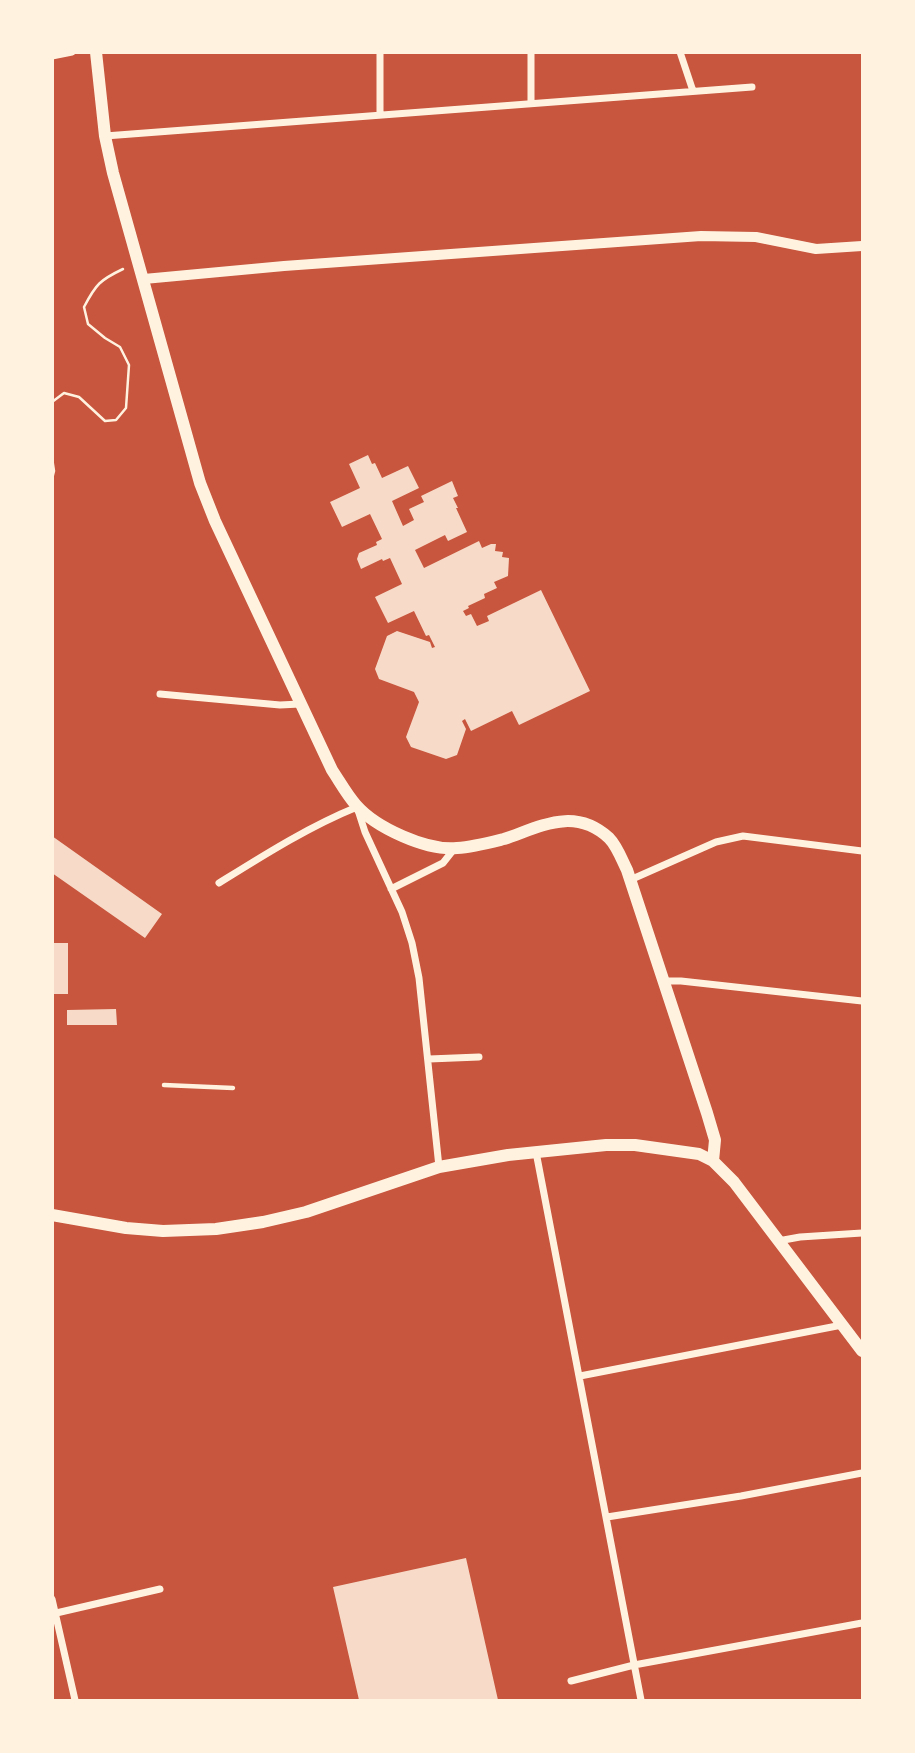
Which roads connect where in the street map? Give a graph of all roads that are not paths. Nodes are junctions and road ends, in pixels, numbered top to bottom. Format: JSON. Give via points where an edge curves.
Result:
{"nodes":[{"id":1,"x":72,"y":52,"type":"edge"},
{"id":2,"x":96,"y":52,"type":"edge"},
{"id":3,"x":380,"y":52,"type":"edge"},
{"id":4,"x":531,"y":52,"type":"edge"},
{"id":5,"x":680,"y":52,"type":"edge"},
{"id":6,"x":52,"y":55,"type":"edge"},
{"id":7,"x":752,"y":87,"type":"dead end"},
{"id":8,"x":693,"y":91,"type":"junction"},
{"id":9,"x":531,"y":103,"type":"junction"},
{"id":10,"x":380,"y":115,"type":"junction"},
{"id":11,"x":105,"y":135,"type":"junction"},
{"id":12,"x":863,"y":246,"type":"edge"},
{"id":13,"x":144,"y":279,"type":"junction"},
{"id":14,"x":160,"y":694,"type":"dead end"},
{"id":15,"x":300,"y":704,"type":"junction"},
{"id":16,"x":357,"y":807,"type":"junction"},
{"id":17,"x":454,"y":849,"type":"junction"},
{"id":18,"x":863,"y":850,"type":"edge"},
{"id":19,"x":630,"y":880,"type":"junction"},
{"id":20,"x":219,"y":883,"type":"dead end"},
{"id":21,"x":391,"y":889,"type":"junction"},
{"id":22,"x":663,"y":981,"type":"junction"},
{"id":23,"x":863,"y":1001,"type":"edge"},
{"id":24,"x":479,"y":1057,"type":"dead end"},
{"id":25,"x":429,"y":1059,"type":"junction"},
{"id":26,"x":164,"y":1085,"type":"dead end"},
{"id":27,"x":233,"y":1088,"type":"dead end"},
{"id":28,"x":536,"y":1152,"type":"junction"},
{"id":29,"x":713,"y":1161,"type":"junction"},
{"id":30,"x":439,"y":1167,"type":"junction"},
{"id":31,"x":52,"y":1215,"type":"edge"},
{"id":32,"x":863,"y":1233,"type":"edge"},
{"id":33,"x":778,"y":1241,"type":"junction"},
{"id":34,"x":842,"y":1325,"type":"junction"},
{"id":35,"x":863,"y":1351,"type":"edge"},
{"id":36,"x":580,"y":1376,"type":"junction"},
{"id":37,"x":863,"y":1473,"type":"edge"},
{"id":38,"x":607,"y":1517,"type":"junction"},
{"id":39,"x":160,"y":1589,"type":"dead end"},
{"id":40,"x":52,"y":1599,"type":"edge"},
{"id":41,"x":54,"y":1614,"type":"edge"},
{"id":42,"x":863,"y":1622,"type":"edge"},
{"id":43,"x":634,"y":1665,"type":"junction"},
{"id":44,"x":571,"y":1681,"type":"dead end"},
{"id":45,"x":75,"y":1700,"type":"edge"},
{"id":46,"x":641,"y":1700,"type":"edge"}],
"edges":[{"from":1,"to":6,"type":"street"},
{"from":2,"to":11,"type":"main road"},
{"from":3,"to":10,"type":"street"},
{"from":4,"to":9,"type":"street"},
{"from":5,"to":8,"type":"street"},
{"from":7,"to":8,"type":"street"},
{"from":8,"to":9,"type":"street"},
{"from":9,"to":10,"type":"street"},
{"from":10,"to":11,"type":"street"},
{"from":11,"to":13,"type":"main road"},
{"from":12,"to":13,"type":"street","via":[[816,249],[756,237],[701,236]]},
{"from":13,"to":15,"type":"main road","via":[[200,483]]},
{"from":14,"to":15,"type":"street"},
{"from":15,"to":16,"type":"main road","via":[[332,771]]},
{"from":16,"to":17,"type":"main road","via":[[403,836]]},
{"from":16,"to":20,"type":"street","via":[[274,848]]},
{"from":16,"to":21,"type":"street"},
{"from":17,"to":19,"type":"main road","via":[[554,821],[585,824],[609,838]]},
{"from":17,"to":21,"type":"street","via":[[443,863]]},
{"from":18,"to":19,"type":"street","via":[[743,836],[716,842]]},
{"from":19,"to":22,"type":"main road"},
{"from":21,"to":25,"type":"street","via":[[412,943]]},
{"from":22,"to":23,"type":"street"},
{"from":22,"to":29,"type":"main road","via":[[715,1140]]},
{"from":24,"to":25,"type":"street"},
{"from":25,"to":30,"type":"street"},
{"from":26,"to":27,"type":"lane"},
{"from":28,"to":29,"type":"main road","via":[[635,1145],[687,1151]]},
{"from":28,"to":30,"type":"main road"},
{"from":28,"to":36,"type":"street"},
{"from":29,"to":33,"type":"main road"},
{"from":30,"to":31,"type":"main road","via":[[306,1212],[216,1229],[125,1228]]},
{"from":32,"to":33,"type":"street"},
{"from":33,"to":34,"type":"main road"},
{"from":34,"to":35,"type":"main road"},
{"from":34,"to":36,"type":"street"},
{"from":36,"to":38,"type":"street"},
{"from":37,"to":38,"type":"street"},
{"from":38,"to":43,"type":"street"},
{"from":39,"to":41,"type":"street"},
{"from":40,"to":41,"type":"street"},
{"from":41,"to":45,"type":"street"},
{"from":42,"to":43,"type":"street"},
{"from":43,"to":44,"type":"street"},
{"from":43,"to":46,"type":"street"}]}
